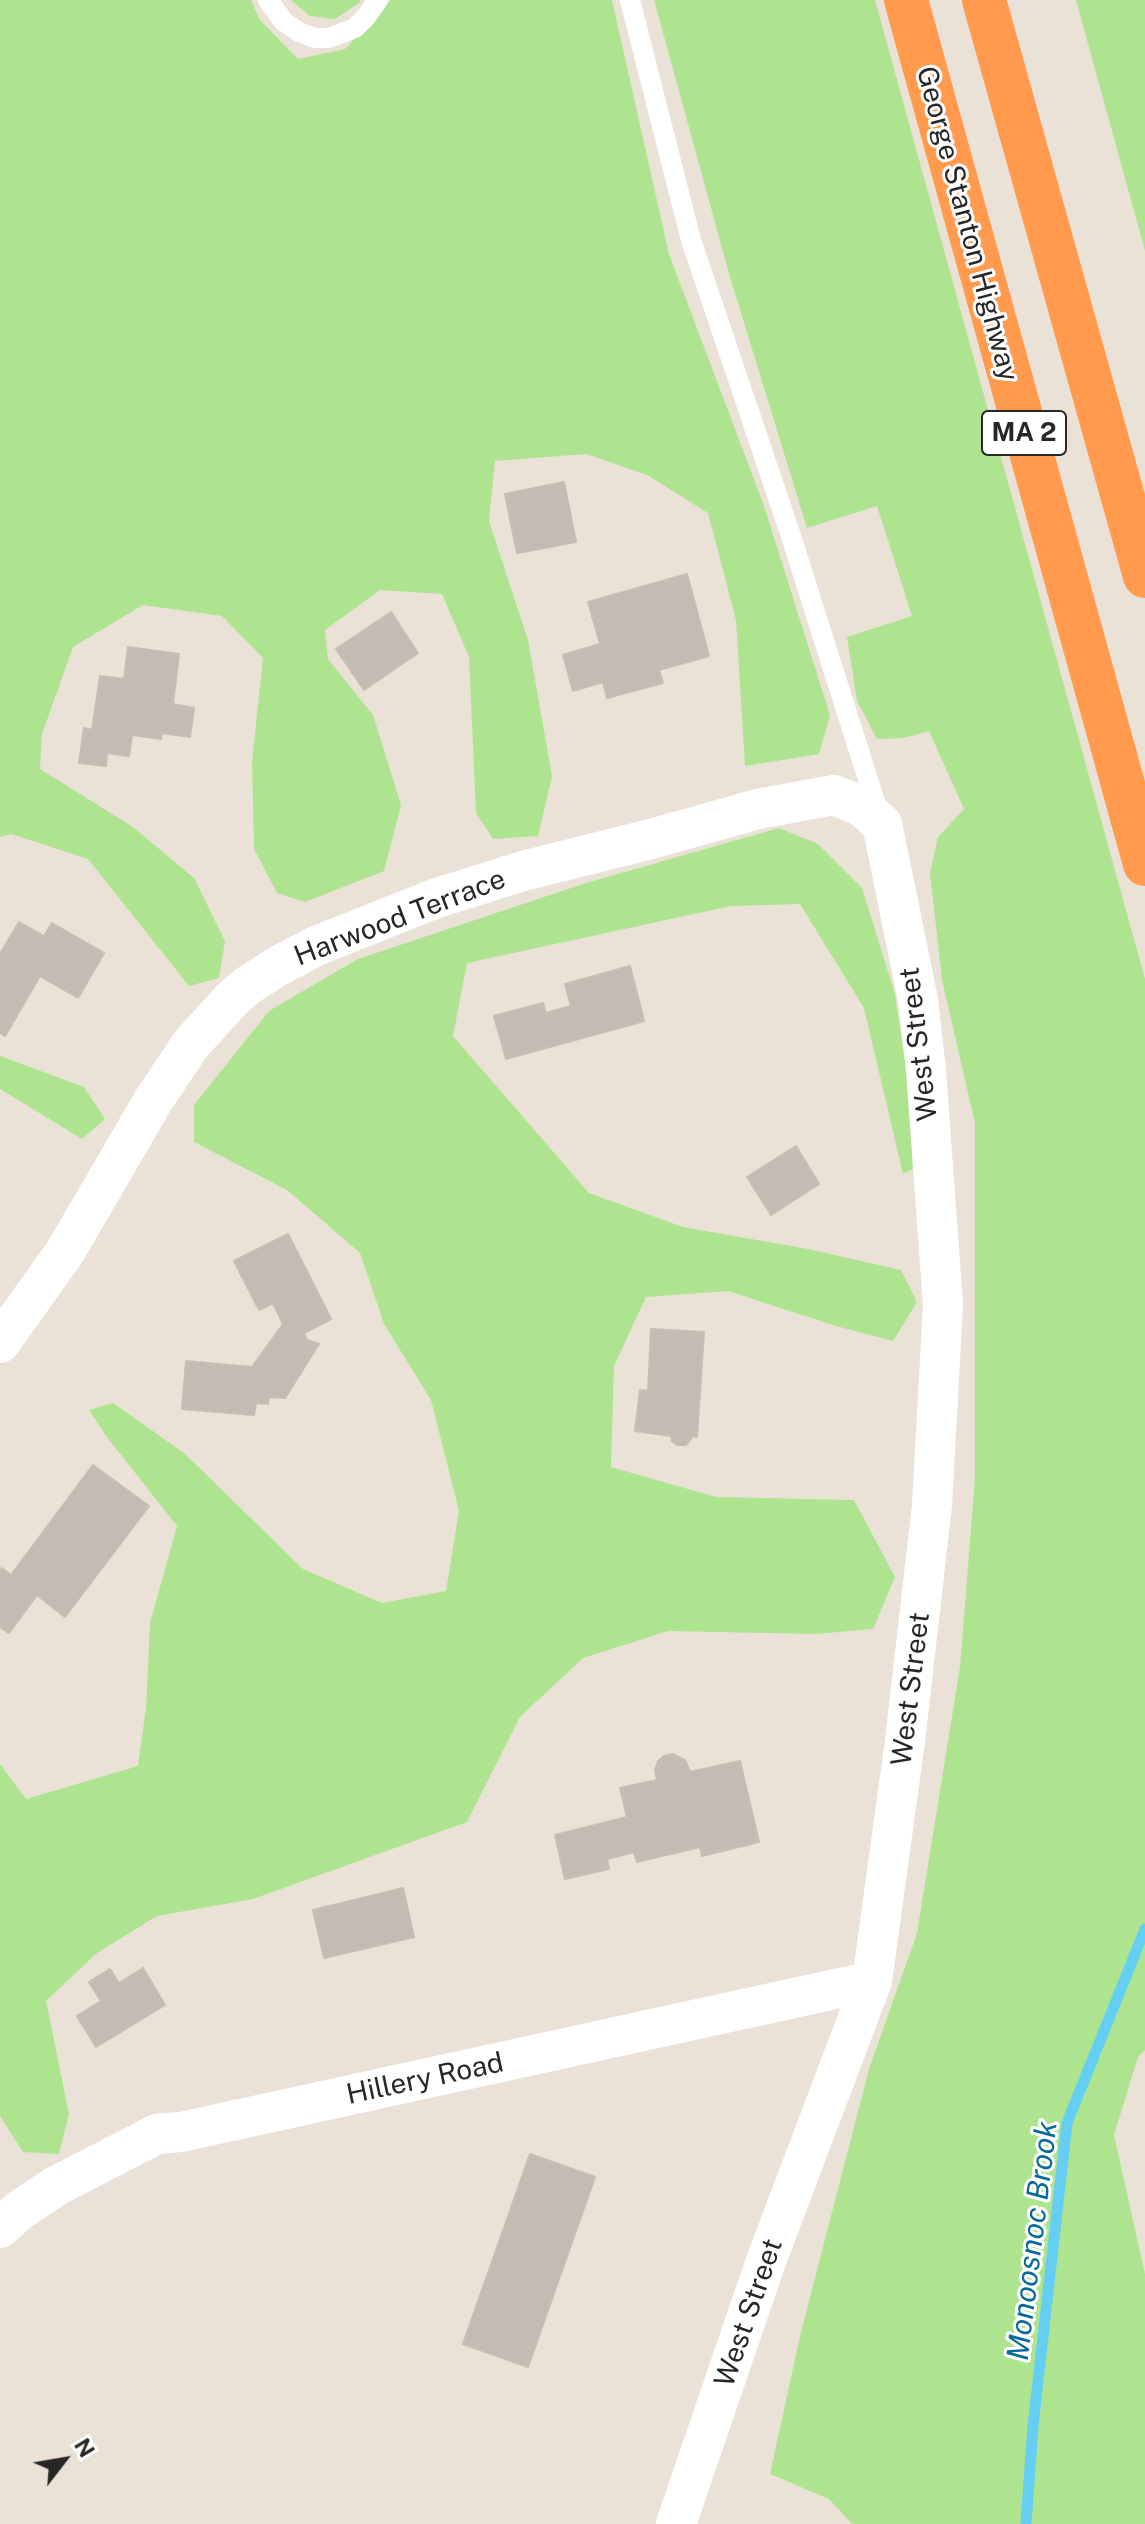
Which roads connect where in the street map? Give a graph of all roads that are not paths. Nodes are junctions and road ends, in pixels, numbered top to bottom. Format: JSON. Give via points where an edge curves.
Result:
{"nodes":[{"id":1,"x":268,"y":0,"type":"edge"},
{"id":2,"x":378,"y":0,"type":"edge"},
{"id":3,"x":630,"y":0,"type":"edge"},
{"id":4,"x":906,"y":0,"type":"edge"},
{"id":5,"x":984,"y":0,"type":"edge"},
{"id":6,"x":1145,"y":576,"type":"edge"},
{"id":7,"x":882,"y":824,"type":"junction"},
{"id":8,"x":1145,"y":864,"type":"edge"},
{"id":9,"x":0,"y":1343,"type":"edge"},
{"id":10,"x":872,"y":1981,"type":"junction"},
{"id":11,"x":0,"y":2228,"type":"edge"},
{"id":12,"x":676,"y":2524,"type":"edge"}],
"edges":[{"from":1,"to":2,"type":"lane","via":[[284,22],[315,38],[355,28]]},
{"from":3,"to":7,"type":"lane","via":[[691,240]]},
{"from":4,"to":8,"type":"highway","name":"George Stanton Highway","number":"MA 2"},
{"from":5,"to":6,"type":"highway","number":"MA 2"},
{"from":7,"to":9,"type":"street","name":"Harwood Terrace","via":[[861,806],[834,795],[758,809],[434,899],[278,966],[232,999],[191,1044],[65,1252]]},
{"from":7,"to":10,"type":"street","name":"West Street","via":[[918,1000],[943,1305],[932,1505]]},
{"from":10,"to":11,"type":"street","name":"Hillery Road","via":[[157,2134],[56,2186]]},
{"from":10,"to":12,"type":"street","name":"West Street","via":[[766,2261]]}]}
